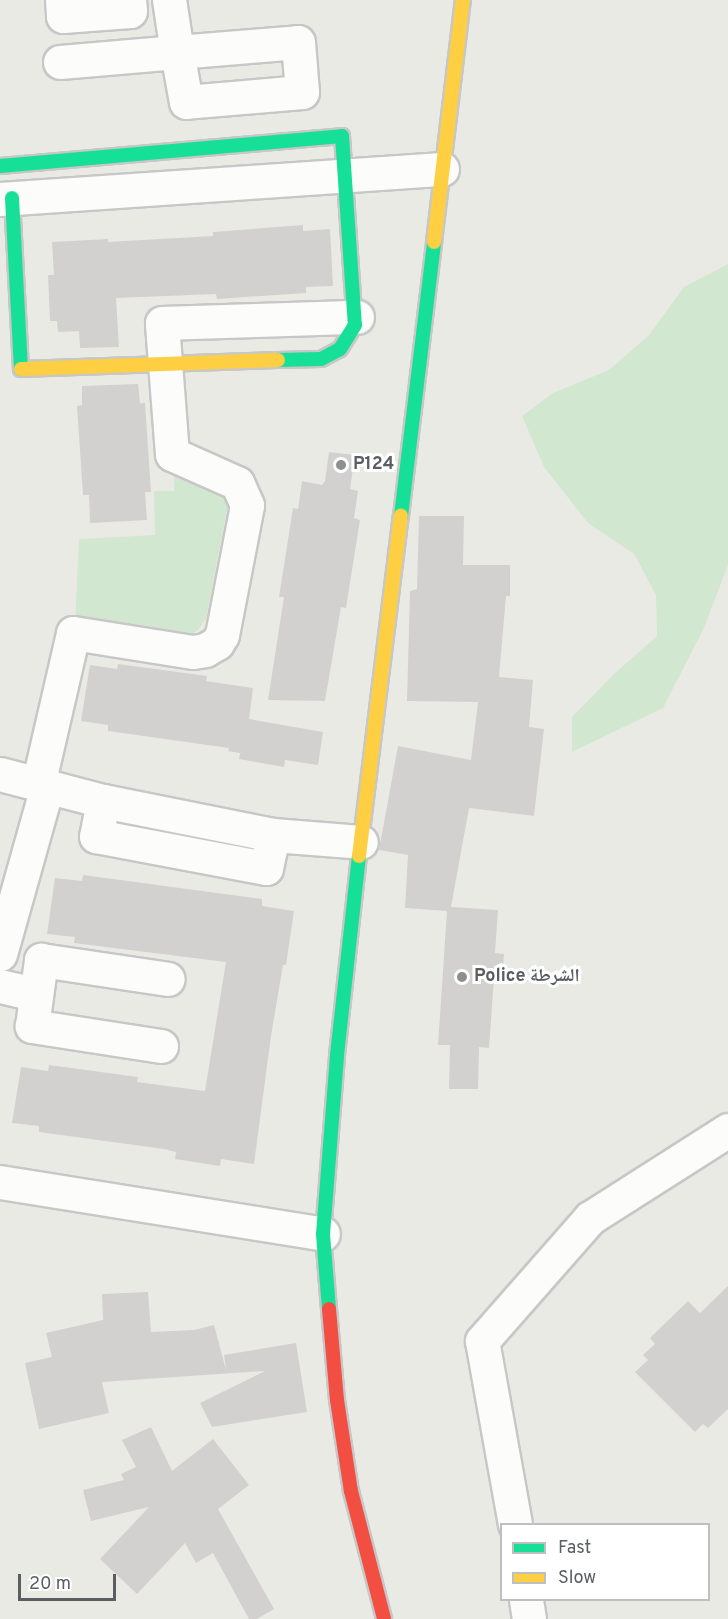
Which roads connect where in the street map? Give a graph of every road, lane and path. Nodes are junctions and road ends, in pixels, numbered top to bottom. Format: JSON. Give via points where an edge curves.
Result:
{"nodes":[{"id":1,"x":62,"y":0,"type":"edge"},
{"id":2,"x":169,"y":0,"type":"edge"},
{"id":3,"x":463,"y":0,"type":"edge"},
{"id":4,"x":113,"y":4,"type":"edge"},
{"id":5,"x":113,"y":58,"type":"junction"},
{"id":6,"x":60,"y":63,"type":"dead end"},
{"id":7,"x":0,"y":166,"type":"edge"},
{"id":8,"x":442,"y":169,"type":"junction"},
{"id":9,"x":345,"y":175,"type":"junction"},
{"id":10,"x":6,"y":198,"type":"edge"},
{"id":11,"x":357,"y":317,"type":"joint"},
{"id":12,"x":165,"y":364,"type":"junction"},
{"id":13,"x":0,"y":774,"type":"edge"},
{"id":14,"x":42,"y":786,"type":"junction"},
{"id":15,"x":361,"y":842,"type":"junction"},
{"id":16,"x":1,"y":948,"type":"edge"},
{"id":17,"x":168,"y":979,"type":"dead end"},
{"id":18,"x":0,"y":986,"type":"edge"},
{"id":19,"x":36,"y":994,"type":"junction"},
{"id":20,"x":162,"y":1046,"type":"dead end"},
{"id":21,"x":728,"y":1130,"type":"edge"},
{"id":22,"x":0,"y":1182,"type":"edge"},
{"id":23,"x":323,"y":1234,"type":"junction"},
{"id":24,"x":515,"y":1523,"type":"edge"},
{"id":25,"x":526,"y":1601,"type":"edge"},
{"id":26,"x":384,"y":1619,"type":"edge"},
{"id":27,"x":530,"y":1619,"type":"edge"}],
"edges":[{"from":1,"to":4,"type":"street","via":[[63,16]]},
{"from":2,"to":5,"type":"street","via":[[177,52]]},
{"from":3,"to":8,"type":"street"},
{"from":4,"to":5,"type":"street"},
{"from":5,"to":6,"type":"street"},
{"from":7,"to":9,"type":"street","via":[[342,136]]},
{"from":8,"to":9,"type":"street"},
{"from":8,"to":15,"type":"street"},
{"from":9,"to":10,"type":"street"},
{"from":9,"to":11,"type":"street"},
{"from":10,"to":12,"type":"street","via":[[21,369]]},
{"from":11,"to":12,"type":"street","via":[[162,323]]},
{"from":12,"to":14,"type":"street","via":[[172,454],[237,483],[247,505],[222,635],[217,643],[193,652],[73,633]]},
{"from":13,"to":14,"type":"street"},
{"from":14,"to":15,"type":"street","via":[[273,835]]},
{"from":14,"to":16,"type":"street"},
{"from":15,"to":23,"type":"street","via":[[337,1056]]},
{"from":17,"to":19,"type":"street","via":[[41,960]]},
{"from":18,"to":19,"type":"street"},
{"from":19,"to":20,"type":"street","via":[[32,1026]]},
{"from":21,"to":24,"type":"street","via":[[590,1218],[482,1341]]},
{"from":22,"to":23,"type":"street"},
{"from":23,"to":26,"type":"street","via":[[337,1400],[351,1491]]},
{"from":25,"to":27,"type":"street"}]}
